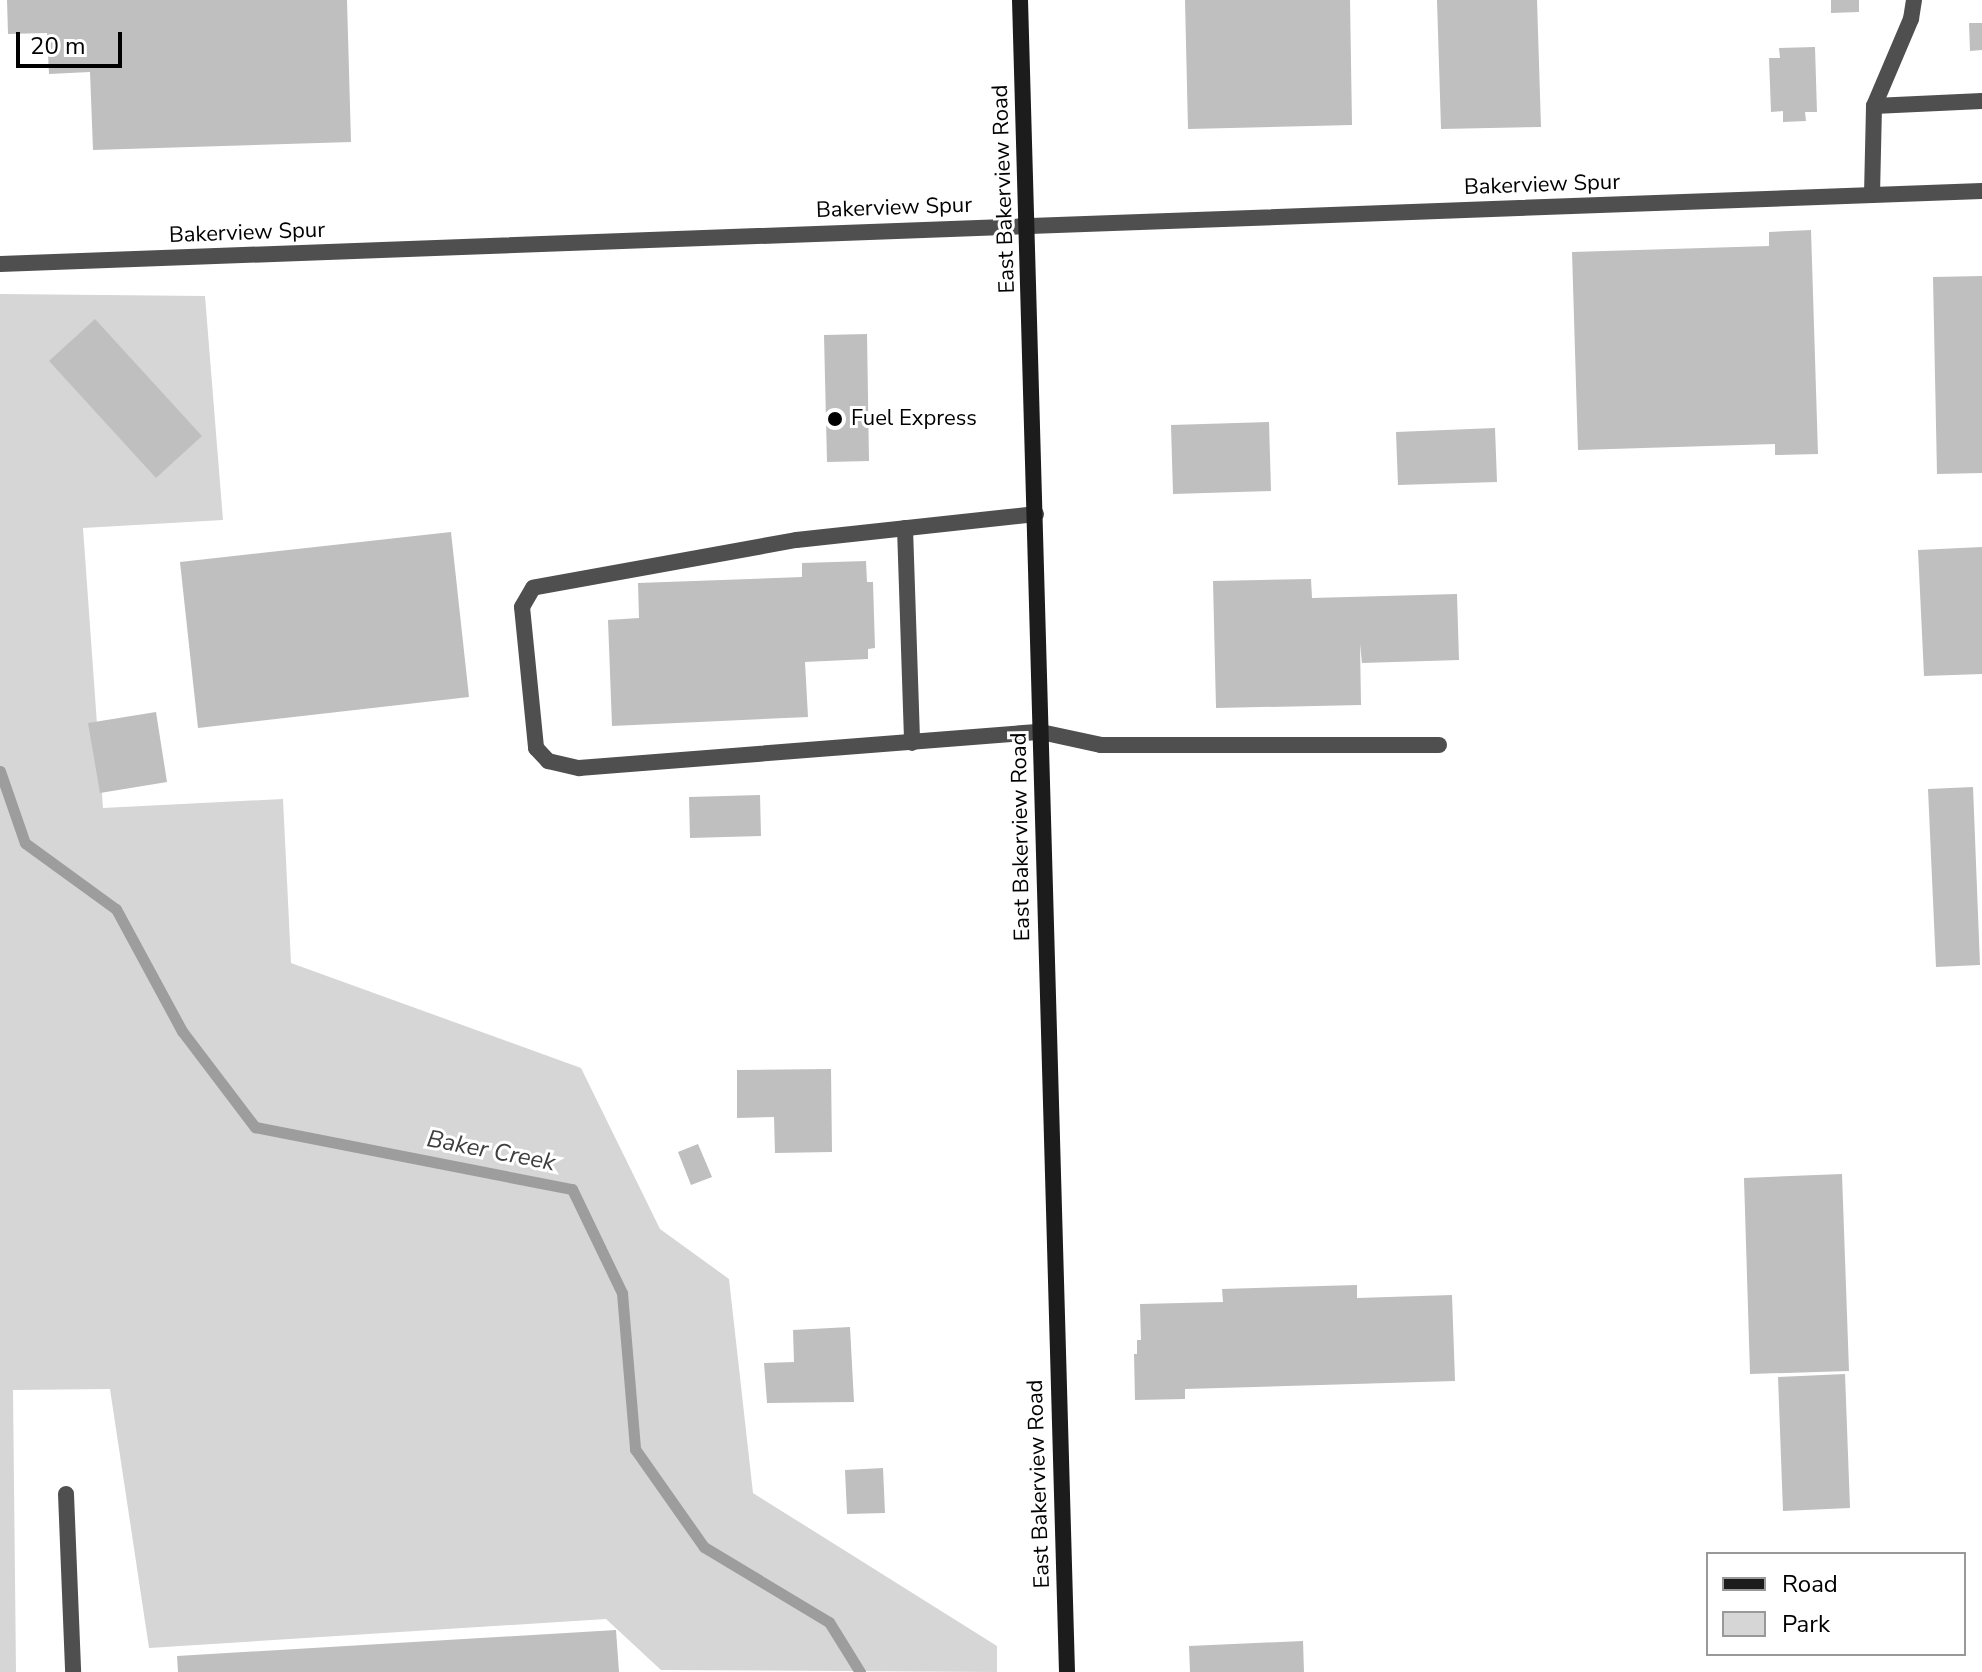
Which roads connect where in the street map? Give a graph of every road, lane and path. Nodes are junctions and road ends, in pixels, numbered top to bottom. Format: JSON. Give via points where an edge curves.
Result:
{"nodes":[{"id":1,"x":1020,"y":0,"type":"edge"},
{"id":2,"x":1914,"y":0,"type":"edge"},
{"id":3,"x":1982,"y":101,"type":"edge"},
{"id":4,"x":1874,"y":106,"type":"junction"},
{"id":5,"x":1982,"y":191,"type":"edge"},
{"id":6,"x":1872,"y":195,"type":"junction"},
{"id":7,"x":1028,"y":225,"type":"junction"},
{"id":8,"x":0,"y":264,"type":"edge"},
{"id":9,"x":1036,"y":514,"type":"junction"},
{"id":10,"x":905,"y":528,"type":"junction"},
{"id":11,"x":1041,"y":732,"type":"junction"},
{"id":12,"x":912,"y":743,"type":"junction"},
{"id":13,"x":1439,"y":745,"type":"dead end"},
{"id":14,"x":66,"y":1494,"type":"dead end"},
{"id":15,"x":73,"y":1672,"type":"edge"},
{"id":16,"x":1067,"y":1672,"type":"edge"}],
"edges":[{"from":1,"to":7,"type":"main road","name":"East Bakerview Road"},
{"from":2,"to":4,"type":"street"},
{"from":3,"to":4,"type":"street"},
{"from":4,"to":6,"type":"street"},
{"from":5,"to":6,"type":"street","name":"Bakerview Spur"},
{"from":6,"to":7,"type":"street","name":"Bakerview Spur"},
{"from":7,"to":8,"type":"street","name":"Bakerview Spur"},
{"from":7,"to":9,"type":"main road","name":"East Bakerview Road"},
{"from":9,"to":10,"type":"street"},
{"from":9,"to":11,"type":"main road","name":"East Bakerview Road"},
{"from":10,"to":12,"type":"street"},
{"from":10,"to":12,"type":"street","via":[[796,540],[533,588],[522,607],[536,748],[561,767]]},
{"from":11,"to":12,"type":"street"},
{"from":11,"to":13,"type":"street","via":[[1101,745]]},
{"from":11,"to":16,"type":"main road","name":"East Bakerview Road"},
{"from":14,"to":15,"type":"street"}]}
